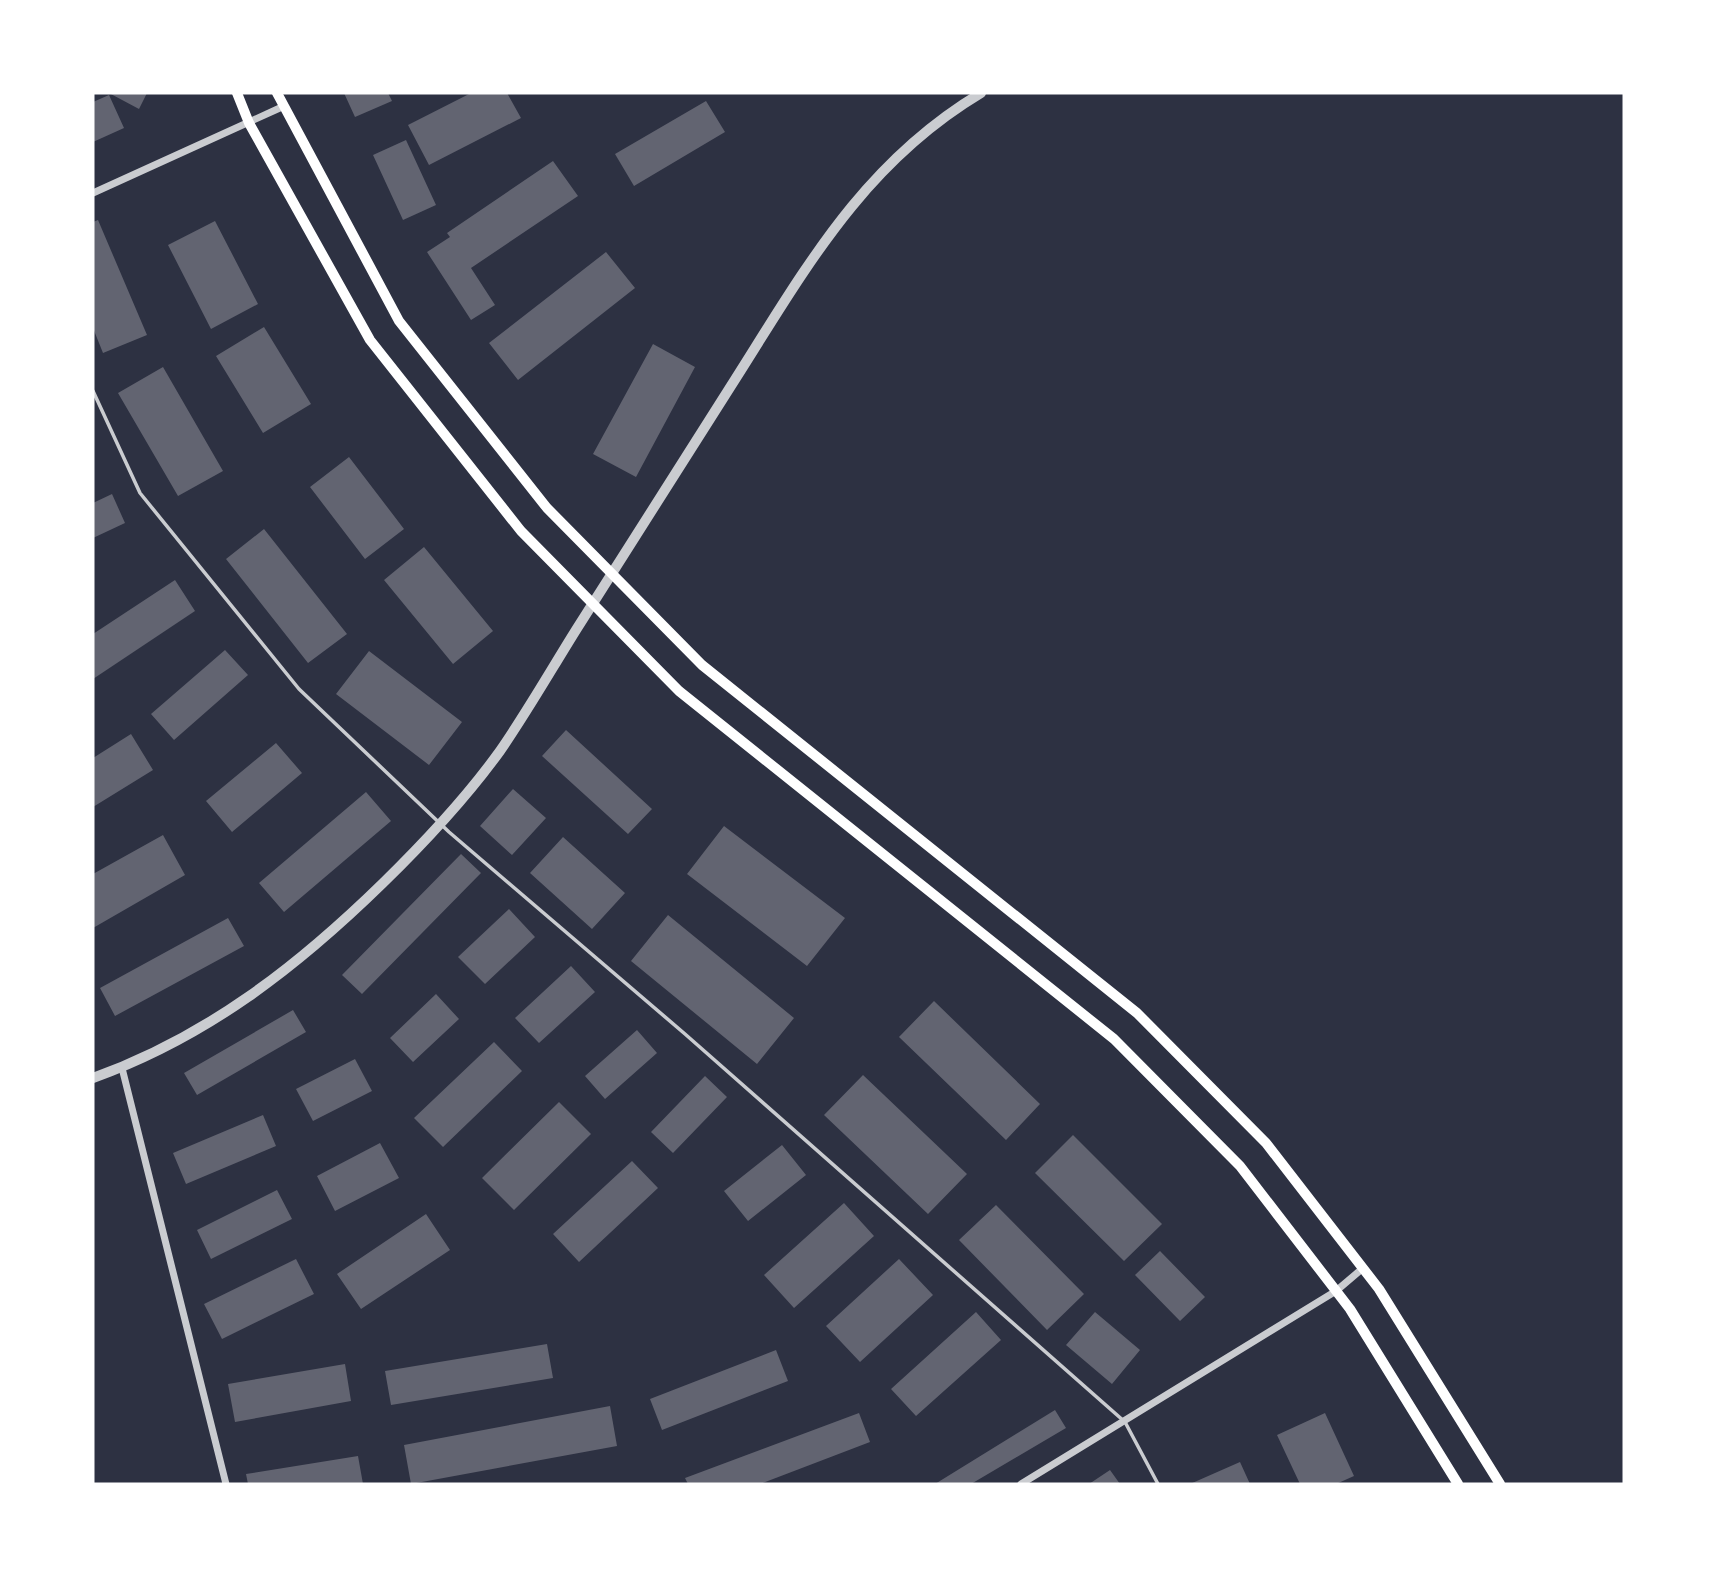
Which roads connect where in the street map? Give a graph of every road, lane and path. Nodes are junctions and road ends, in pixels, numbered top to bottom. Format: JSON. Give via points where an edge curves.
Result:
{"nodes":[{"id":1,"x":237,"y":93,"type":"edge"},
{"id":2,"x":277,"y":93,"type":"edge"},
{"id":3,"x":976,"y":94,"type":"edge"},
{"id":4,"x":282,"y":107,"type":"junction"},
{"id":5,"x":249,"y":123,"type":"junction"},
{"id":6,"x":93,"y":193,"type":"edge"},
{"id":7,"x":93,"y":391,"type":"edge"},
{"id":8,"x":613,"y":572,"type":"junction"},
{"id":9,"x":593,"y":604,"type":"junction"},
{"id":10,"x":440,"y":824,"type":"junction"},
{"id":11,"x":122,"y":1068,"type":"junction"},
{"id":12,"x":93,"y":1078,"type":"edge"},
{"id":13,"x":1363,"y":1268,"type":"junction"},
{"id":14,"x":1336,"y":1291,"type":"junction"},
{"id":15,"x":1125,"y":1422,"type":"junction"},
{"id":16,"x":226,"y":1484,"type":"edge"},
{"id":17,"x":1021,"y":1484,"type":"edge"},
{"id":18,"x":1158,"y":1484,"type":"edge"},
{"id":19,"x":1458,"y":1484,"type":"edge"},
{"id":20,"x":1500,"y":1484,"type":"edge"}],
"edges":[{"from":1,"to":5,"type":"main road"},
{"from":2,"to":4,"type":"main road"},
{"from":3,"to":8,"type":"street","via":[[903,149],[842,217]]},
{"from":4,"to":5,"type":"street"},
{"from":4,"to":8,"type":"main road","via":[[400,320],[547,508]]},
{"from":5,"to":6,"type":"street"},
{"from":5,"to":9,"type":"main road","via":[[370,340],[521,531]]},
{"from":7,"to":10,"type":"lane","via":[[140,493],[195,564],[299,690]]},
{"from":8,"to":9,"type":"street"},
{"from":8,"to":13,"type":"main road","via":[[702,665],[1137,1013],[1266,1143]]},
{"from":9,"to":10,"type":"street","via":[[500,750]]},
{"from":9,"to":14,"type":"main road","via":[[679,691],[1114,1039],[1240,1166]]},
{"from":10,"to":11,"type":"street","via":[[357,909],[268,985],[203,1029]]},
{"from":10,"to":15,"type":"lane"},
{"from":11,"to":12,"type":"street"},
{"from":11,"to":16,"type":"street"},
{"from":13,"to":14,"type":"street"},
{"from":13,"to":20,"type":"main road"},
{"from":14,"to":15,"type":"street"},
{"from":14,"to":19,"type":"main road"},
{"from":15,"to":17,"type":"street"},
{"from":15,"to":18,"type":"lane"}]}
